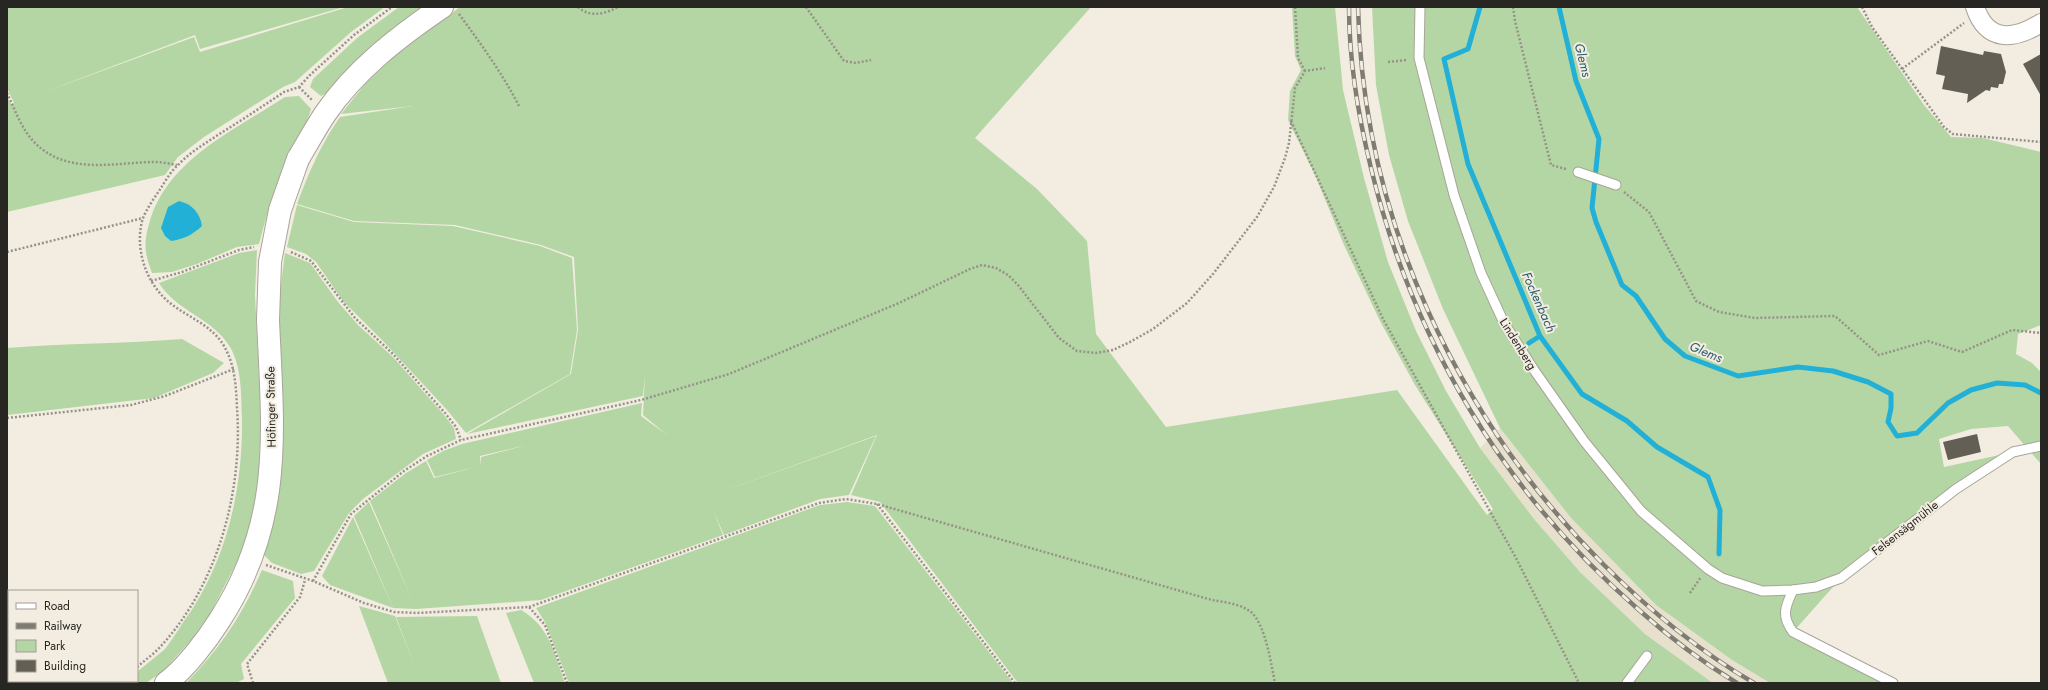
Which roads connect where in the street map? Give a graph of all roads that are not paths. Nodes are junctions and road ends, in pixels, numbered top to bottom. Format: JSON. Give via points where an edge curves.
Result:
{"nodes":[{"id":1,"x":1420,"y":7,"type":"edge"},
{"id":2,"x":449,"y":9,"type":"edge"},
{"id":3,"x":1976,"y":10,"type":"edge"},
{"id":4,"x":2041,"y":23,"type":"edge"},
{"id":5,"x":1578,"y":172,"type":"road end"},
{"id":6,"x":1616,"y":185,"type":"road end"},
{"id":7,"x":2041,"y":446,"type":"edge"},
{"id":8,"x":1793,"y":590,"type":"junction"},
{"id":9,"x":1762,"y":591,"type":"joint"},
{"id":10,"x":1647,"y":656,"type":"dead end"},
{"id":11,"x":166,"y":683,"type":"edge"},
{"id":12,"x":1628,"y":683,"type":"edge"},
{"id":13,"x":1893,"y":683,"type":"edge"}],
"edges":[{"from":1,"to":9,"type":"lane","name":"Lindenberg","via":[[1419,58],[1454,195],[1481,273],[1504,323],[1584,441],[1641,511],[1708,569],[1722,578]]},
{"from":2,"to":11,"type":"street","name":"Höfinger Straße","bridge":true,"via":[[406,32],[363,69],[326,113],[298,159],[280,210],[270,262],[268,320],[273,429],[272,472],[264,518],[252,559],[233,599],[208,638]]},
{"from":3,"to":4,"type":"street","via":[[1984,25],[2002,35],[2016,35]]},
{"from":5,"to":6,"type":"lane"},
{"from":7,"to":8,"type":"lane","name":"Felsensägmühle","via":[[2013,452],[1956,489],[1841,578],[1816,587]]},
{"from":8,"to":9,"type":"lane","name":"Felsensägmühle"},
{"from":8,"to":13,"type":"lane","via":[[1786,604],[1785,622],[1792,632]]},
{"from":10,"to":12,"type":"lane"}]}
